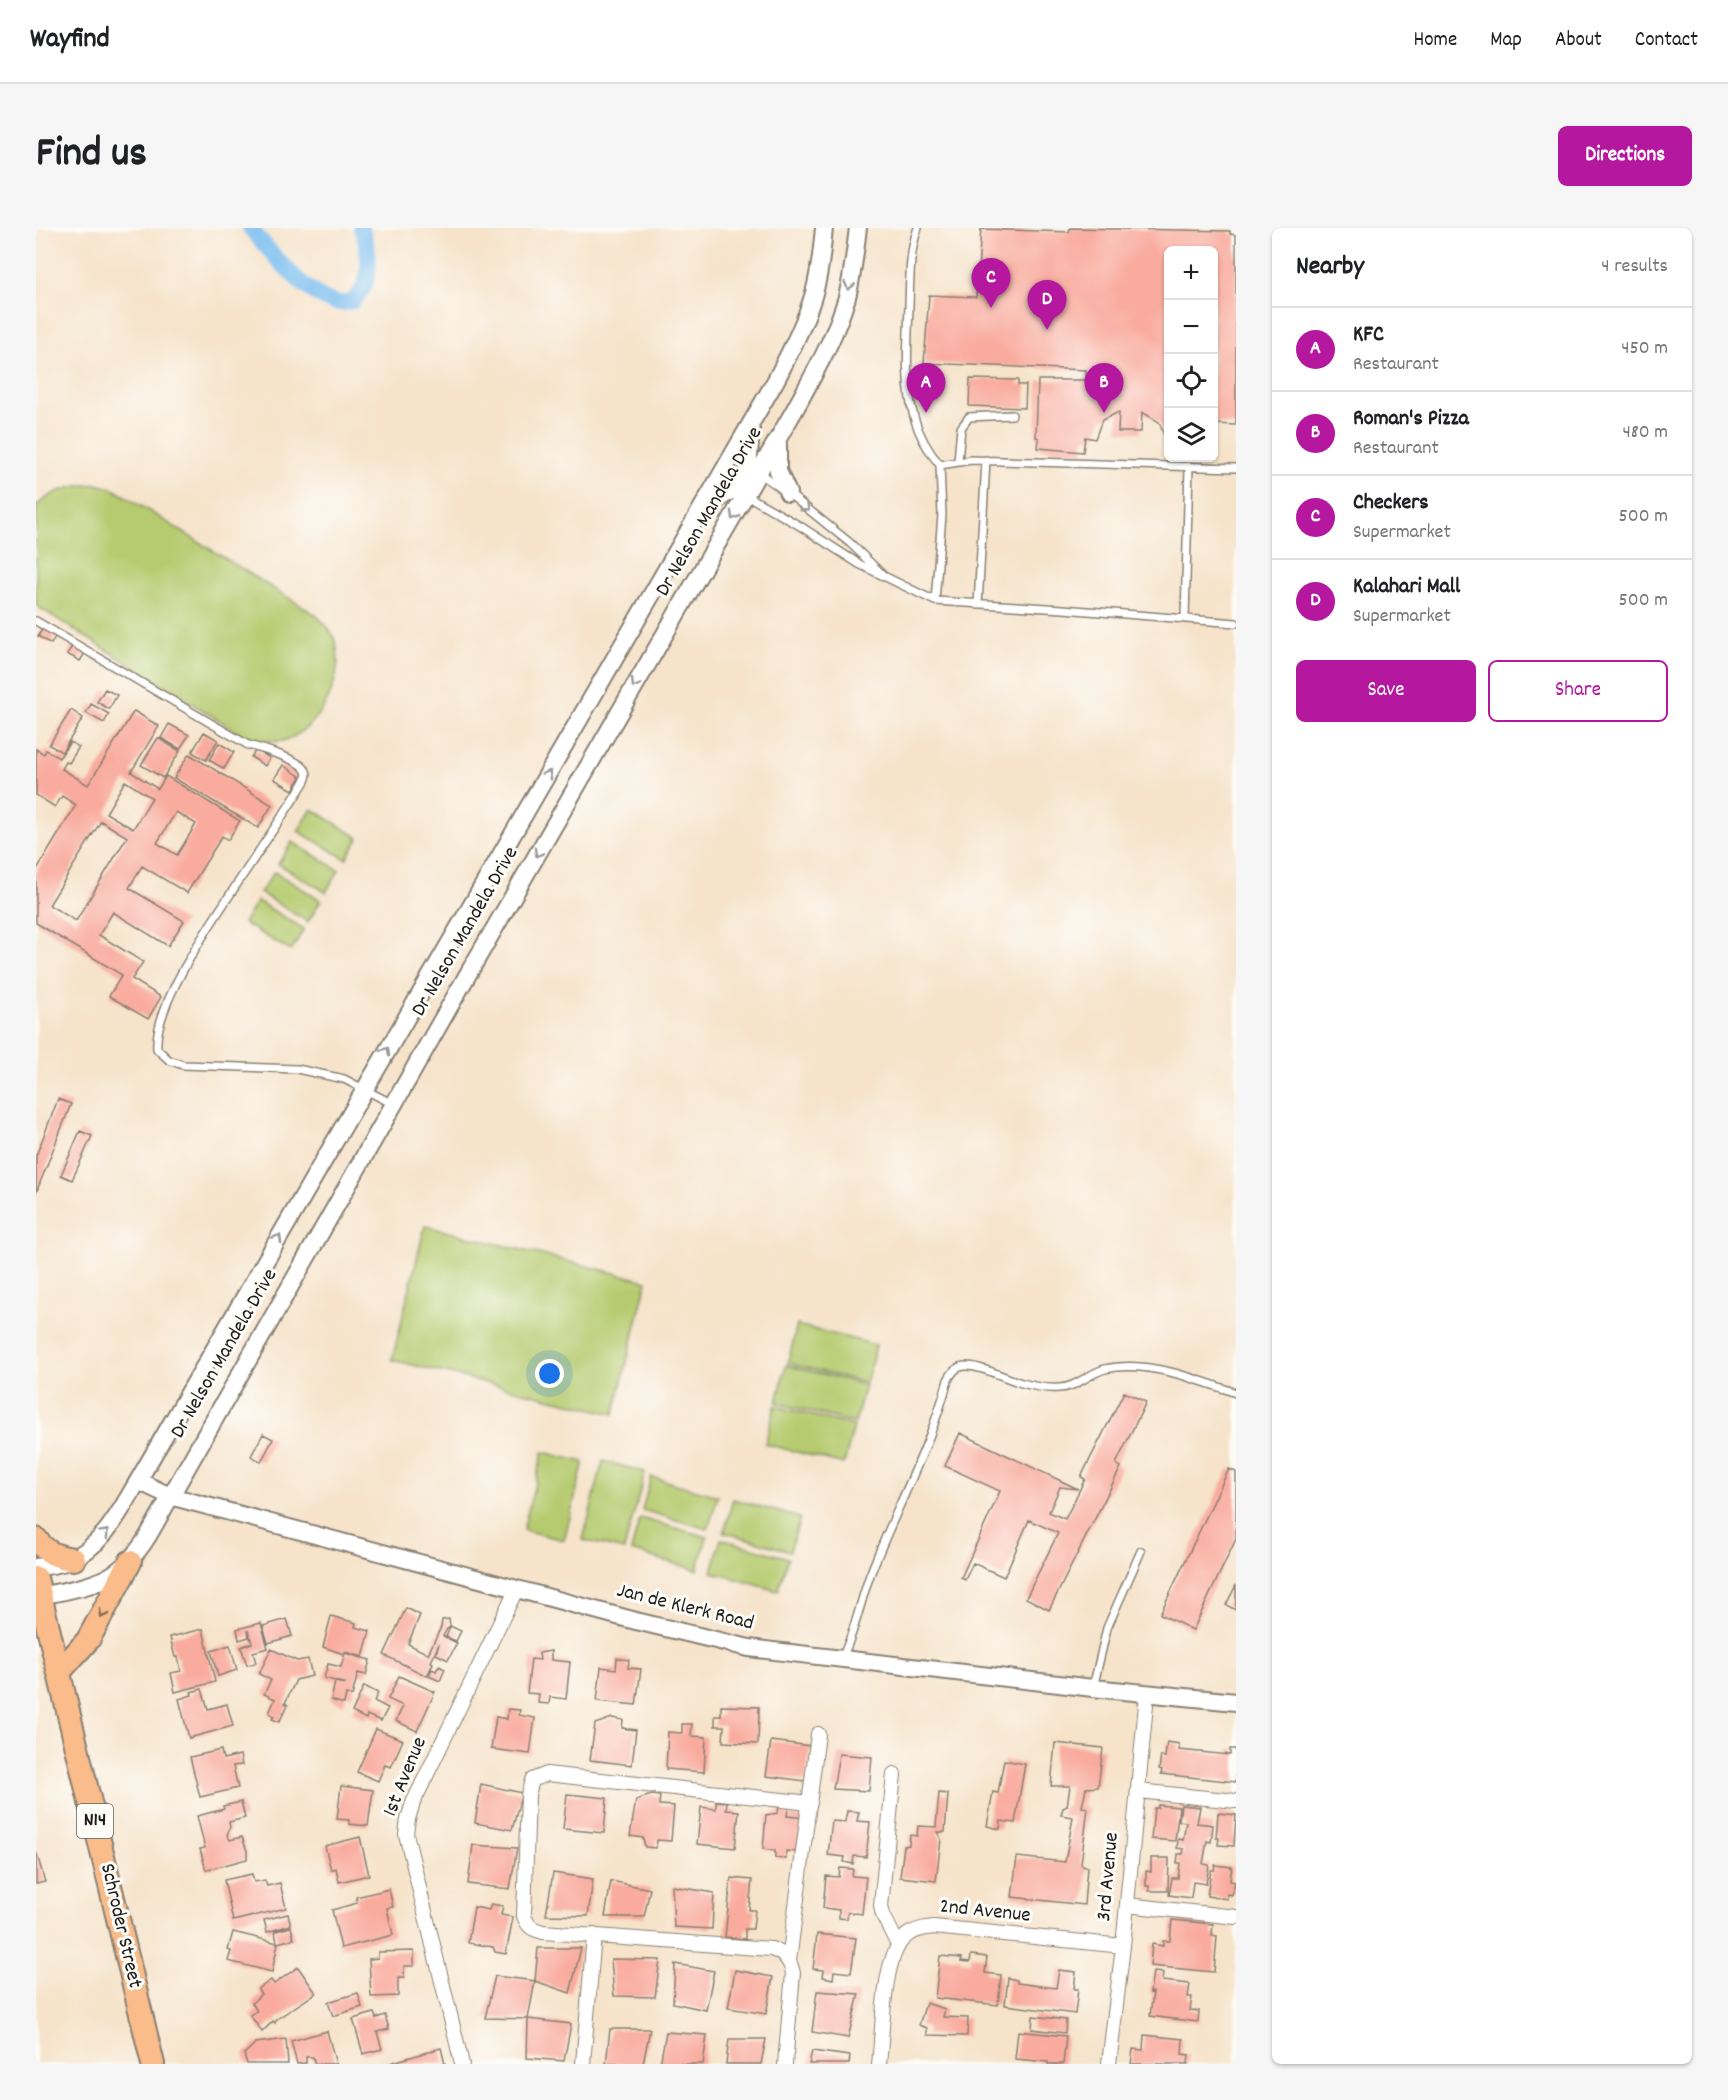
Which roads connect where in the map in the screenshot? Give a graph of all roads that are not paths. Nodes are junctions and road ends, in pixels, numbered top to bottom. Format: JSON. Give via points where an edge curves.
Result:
{"nodes":[{"id":1,"x":824,"y":228,"type":"edge"},
{"id":2,"x":858,"y":228,"type":"edge"},
{"id":3,"x":918,"y":228,"type":"edge"},
{"id":4,"x":1012,"y":415,"type":"dead end"},
{"id":5,"x":752,"y":422,"type":"junction"},
{"id":6,"x":778,"y":439,"type":"junction"},
{"id":7,"x":986,"y":460,"type":"junction"},
{"id":8,"x":958,"y":461,"type":"junction"},
{"id":9,"x":940,"y":465,"type":"junction"},
{"id":10,"x":1189,"y":466,"type":"junction"},
{"id":11,"x":1236,"y":468,"type":"edge"},
{"id":12,"x":750,"y":483,"type":"junction"},
{"id":13,"x":788,"y":493,"type":"junction"},
{"id":14,"x":699,"y":512,"type":"junction"},
{"id":15,"x":884,"y":576,"type":"junction"},
{"id":16,"x":935,"y":602,"type":"junction"},
{"id":17,"x":978,"y":605,"type":"junction"},
{"id":18,"x":1185,"y":619,"type":"junction"},
{"id":19,"x":36,"y":621,"type":"edge"},
{"id":20,"x":1236,"y":622,"type":"edge"},
{"id":21,"x":364,"y":1089,"type":"junction"},
{"id":22,"x":393,"y":1104,"type":"junction"},
{"id":23,"x":1236,"y":1393,"type":"edge"},
{"id":24,"x":138,"y":1481,"type":"junction"},
{"id":25,"x":170,"y":1496,"type":"junction"},
{"id":26,"x":36,"y":1539,"type":"edge"},
{"id":27,"x":1141,"y":1551,"type":"dead end"},
{"id":28,"x":74,"y":1559,"type":"junction"},
{"id":29,"x":130,"y":1562,"type":"junction"},
{"id":30,"x":36,"y":1568,"type":"edge"},
{"id":31,"x":38,"y":1587,"type":"edge"},
{"id":32,"x":517,"y":1588,"type":"junction"},
{"id":33,"x":842,"y":1660,"type":"junction"},
{"id":34,"x":60,"y":1671,"type":"junction"},
{"id":35,"x":1093,"y":1688,"type":"junction"},
{"id":36,"x":1147,"y":1694,"type":"junction"},
{"id":37,"x":1236,"y":1702,"type":"edge"},
{"id":38,"x":818,"y":1734,"type":"dead end"},
{"id":39,"x":894,"y":1774,"type":"dead end"},
{"id":40,"x":1138,"y":1791,"type":"junction"},
{"id":41,"x":1236,"y":1801,"type":"edge"},
{"id":42,"x":810,"y":1803,"type":"junction"},
{"id":43,"x":1127,"y":1905,"type":"junction"},
{"id":44,"x":1236,"y":1917,"type":"edge"},
{"id":45,"x":594,"y":1935,"type":"junction"},
{"id":46,"x":898,"y":1945,"type":"junction"},
{"id":47,"x":1123,"y":1946,"type":"junction"},
{"id":48,"x":789,"y":1961,"type":"junction"},
{"id":49,"x":153,"y":2064,"type":"edge"},
{"id":50,"x":462,"y":2064,"type":"edge"},
{"id":51,"x":583,"y":2064,"type":"edge"},
{"id":52,"x":784,"y":2064,"type":"edge"},
{"id":53,"x":879,"y":2064,"type":"edge"},
{"id":54,"x":1109,"y":2064,"type":"edge"}],
"edges":[{"from":1,"to":5,"type":"street","name":"Dr Nelson Mandela Drive","via":[[820,266],[806,317]]},
{"from":2,"to":6,"type":"street","name":"Dr Nelson Mandela Drive","one_way":true,"via":[[851,280],[839,320]]},
{"from":3,"to":9,"type":"lane","via":[[911,260],[907,348],[910,399],[922,439]]},
{"from":4,"to":8,"type":"lane","via":[[969,417],[961,428]]},
{"from":5,"to":12,"type":"street"},
{"from":5,"to":14,"type":"street","name":"Dr Nelson Mandela Drive"},
{"from":6,"to":12,"type":"street","name":"Dr Nelson Mandela Drive"},
{"from":6,"to":13,"type":"street","via":[[778,471]]},
{"from":7,"to":8,"type":"lane"},
{"from":7,"to":10,"type":"lane"},
{"from":7,"to":17,"type":"lane"},
{"from":8,"to":9,"type":"lane"},
{"from":9,"to":16,"type":"lane","via":[[942,515]]},
{"from":10,"to":11,"type":"lane"},
{"from":10,"to":18,"type":"lane"},
{"from":12,"to":13,"type":"lane"},
{"from":12,"to":14,"type":"street"},
{"from":12,"to":15,"type":"lane","via":[[800,526]]},
{"from":12,"to":22,"type":"street","name":"Dr Nelson Mandela Drive","one_way":true},
{"from":13,"to":15,"type":"lane","one_way":true,"via":[[865,555]]},
{"from":21,"to":14,"type":"street","name":"Dr Nelson Mandela Drive","one_way":true},
{"from":15,"to":16,"type":"lane"},
{"from":16,"to":17,"type":"lane"},
{"from":17,"to":18,"type":"lane"},
{"from":18,"to":20,"type":"lane"},
{"from":19,"to":21,"type":"lane","via":[[248,745],[300,765],[307,774],[197,945],[159,1024],[157,1049],[169,1060],[183,1065],[297,1069],[344,1079]]},
{"from":21,"to":22,"type":"lane"},
{"from":24,"to":21,"type":"street","name":"Dr Nelson Mandela Drive","one_way":true},
{"from":22,"to":25,"type":"street","name":"Dr Nelson Mandela Drive"},
{"from":23,"to":33,"type":"lane","via":[[1152,1369],[1104,1370],[1061,1389],[1022,1383],[975,1367],[955,1370],[870,1577]]},
{"from":24,"to":25,"type":"street","name":"Jan de Klerk Road"},
{"from":28,"to":24,"type":"street","name":"Dr Nelson Mandela Drive","one_way":true,"via":[[111,1526]]},
{"from":25,"to":29,"type":"street","name":"Dr Nelson Mandela Drive"},
{"from":25,"to":32,"type":"street","name":"Jan de Klerk Road"},
{"from":26,"to":28,"type":"highway","via":[[54,1555]]},
{"from":27,"to":35,"type":"lane","via":[[1107,1628]]},
{"from":28,"to":30,"type":"street","name":"Dr Nelson Mandela Drive"},
{"from":29,"to":31,"type":"street","name":"Dr Nelson Mandela Drive","via":[[115,1574],[82,1587]]},
{"from":29,"to":34,"type":"highway","one_way":true,"via":[[88,1640]]},
{"from":31,"to":34,"type":"highway","name":"Schroder Street","number":"N14"},
{"from":32,"to":33,"type":"street","name":"Jan de Klerk Road","via":[[749,1648]]},
{"from":32,"to":50,"type":"street","name":"1st Avenue","via":[[413,1803],[406,1834]]},
{"from":33,"to":35,"type":"street","name":"Jan de Klerk Road"},
{"from":34,"to":49,"type":"highway","name":"Schroder Street","number":"N14"},
{"from":35,"to":36,"type":"street","name":"Jan de Klerk Road"},
{"from":36,"to":37,"type":"street","name":"Jan de Klerk Road"},
{"from":36,"to":40,"type":"street","name":"3rd Avenue"},
{"from":38,"to":42,"type":"street"},
{"from":39,"to":46,"type":"street","via":[[881,1906]]},
{"from":40,"to":41,"type":"street"},
{"from":40,"to":43,"type":"street","name":"3rd Avenue"},
{"from":42,"to":45,"type":"street","via":[[547,1774],[532,1780],[528,1795],[524,1916],[533,1929]]},
{"from":42,"to":48,"type":"street"},
{"from":43,"to":44,"type":"street"},
{"from":43,"to":47,"type":"street","name":"3rd Avenue"},
{"from":45,"to":48,"type":"street","via":[[771,1949]]},
{"from":45,"to":51,"type":"street"},
{"from":46,"to":47,"type":"street","name":"2nd Avenue","via":[[914,1931],[934,1928]]},
{"from":46,"to":53,"type":"street","via":[[887,1981]]},
{"from":47,"to":54,"type":"street","name":"3rd Avenue"},
{"from":48,"to":52,"type":"street","via":[[793,1973]]}]}
